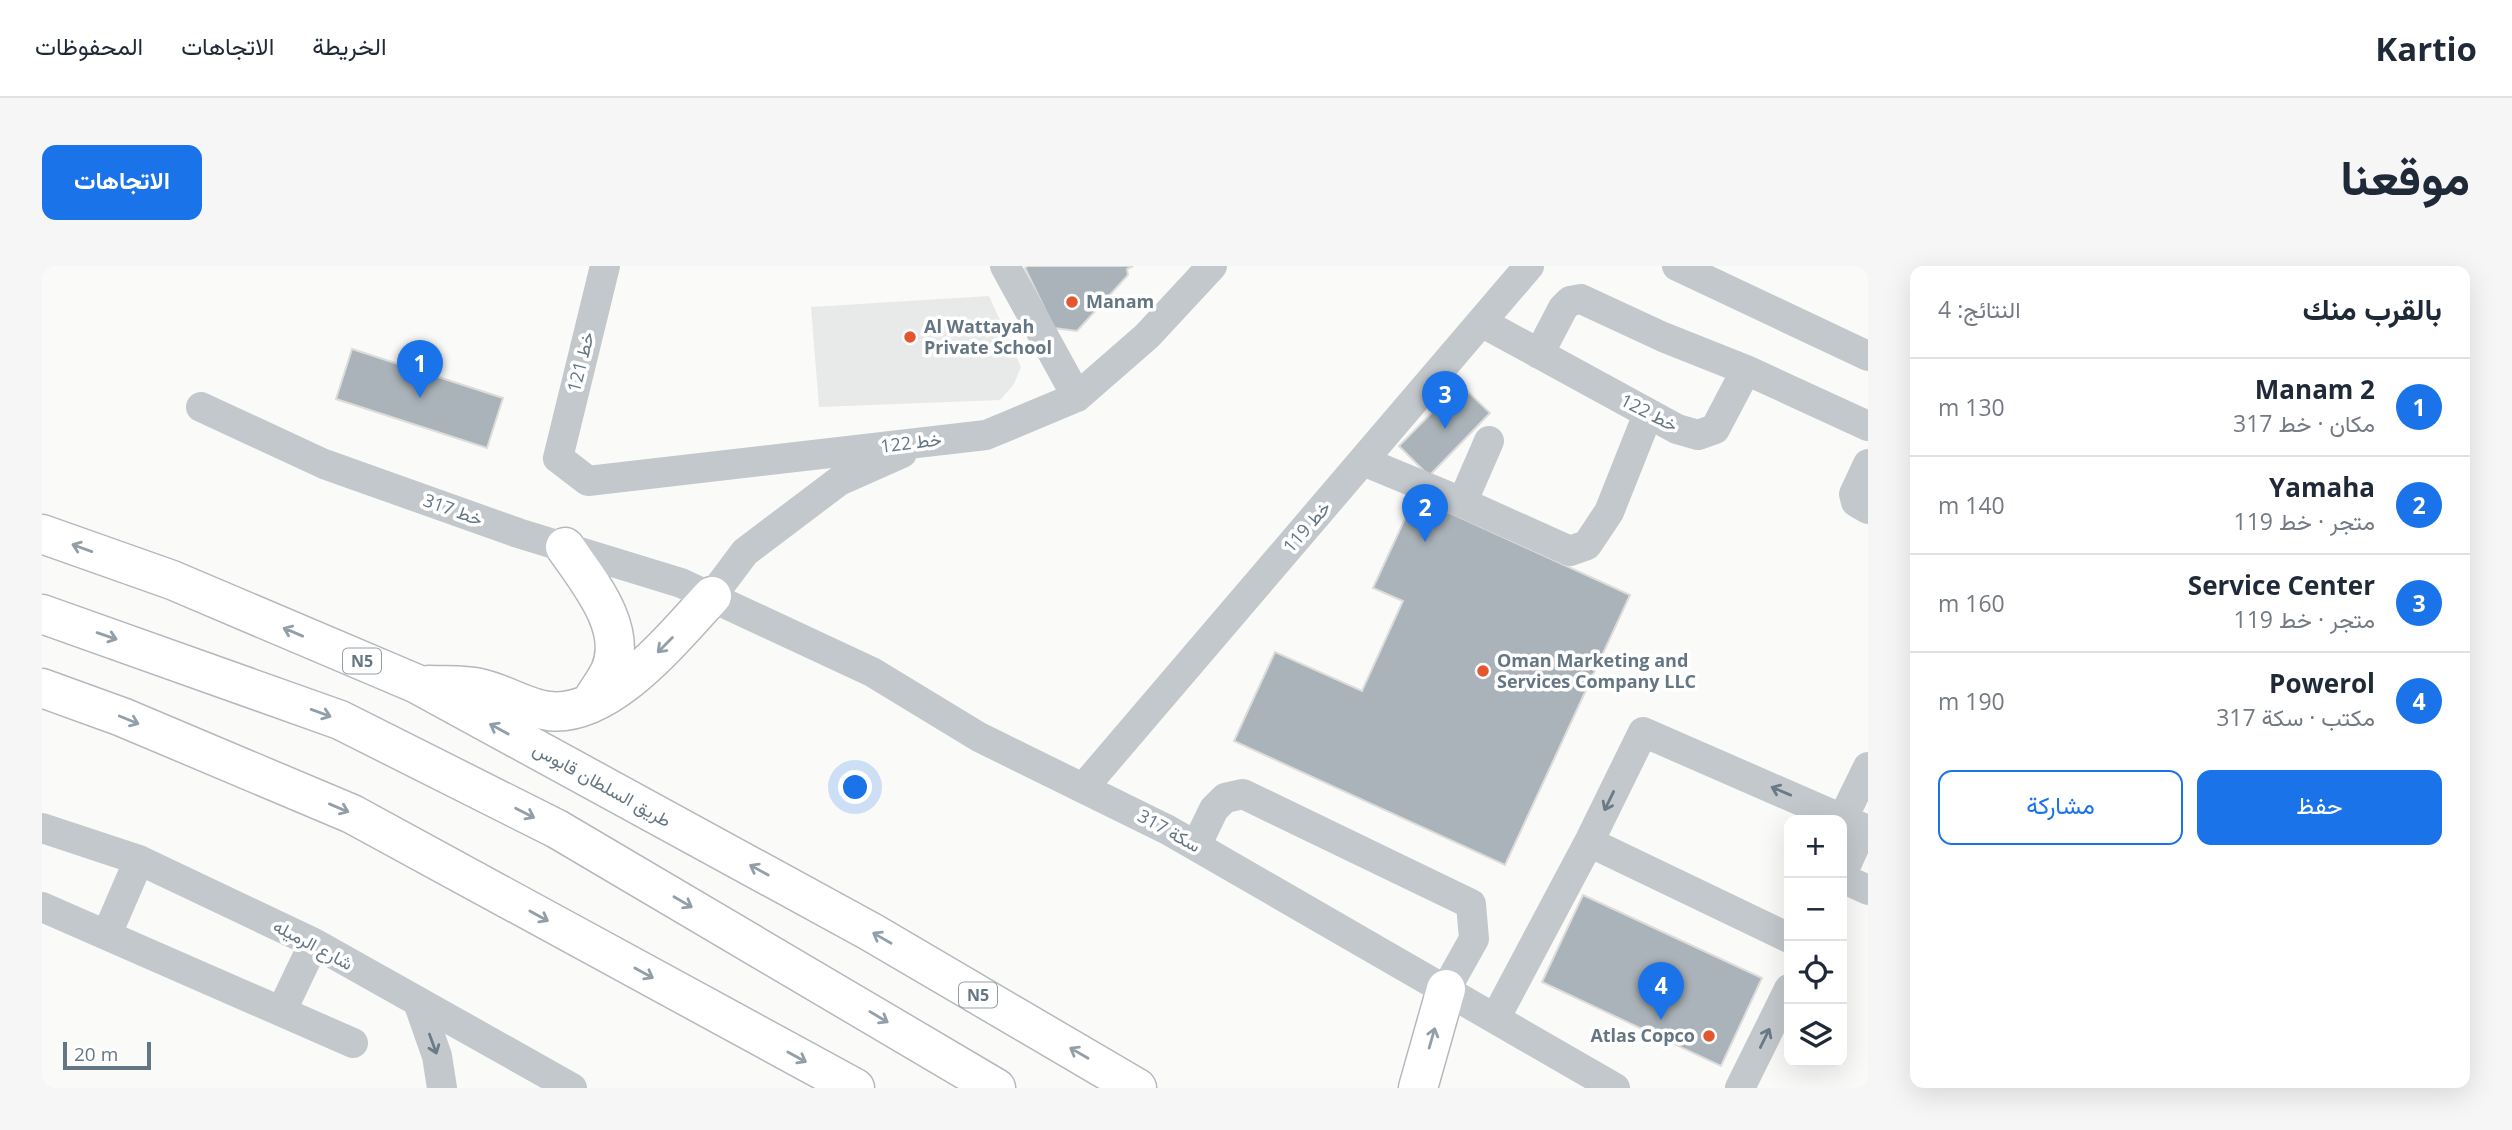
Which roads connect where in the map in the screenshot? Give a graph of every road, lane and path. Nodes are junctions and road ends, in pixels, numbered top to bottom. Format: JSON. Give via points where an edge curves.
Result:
{"nodes":[{"id":1,"x":604,"y":266,"type":"edge"},
{"id":2,"x":1004,"y":266,"type":"edge"},
{"id":3,"x":1212,"y":266,"type":"edge"},
{"id":4,"x":1529,"y":266,"type":"edge"},
{"id":5,"x":1676,"y":266,"type":"edge"},
{"id":6,"x":1482,"y":323,"type":"junction"},
{"id":7,"x":1539,"y":354,"type":"junction"},
{"id":8,"x":1868,"y":356,"type":"edge"},
{"id":9,"x":1746,"y":370,"type":"junction"},
{"id":10,"x":1077,"y":397,"type":"junction"},
{"id":11,"x":201,"y":407,"type":"dead end"},
{"id":12,"x":1648,"y":414,"type":"junction"},
{"id":13,"x":1868,"y":426,"type":"edge"},
{"id":14,"x":928,"y":441,"type":"junction"},
{"id":15,"x":1489,"y":441,"type":"dead end"},
{"id":16,"x":558,"y":458,"type":"joint"},
{"id":17,"x":1363,"y":461,"type":"junction"},
{"id":18,"x":1868,"y":464,"type":"edge"},
{"id":19,"x":1462,"y":503,"type":"junction"},
{"id":20,"x":1868,"y":509,"type":"edge"},
{"id":21,"x":42,"y":534,"type":"edge"},
{"id":22,"x":565,"y":547,"type":"junction"},
{"id":23,"x":712,"y":596,"type":"junction"},
{"id":24,"x":42,"y":614,"type":"edge"},
{"id":25,"x":417,"y":684,"type":"junction"},
{"id":26,"x":42,"y":688,"type":"edge"},
{"id":27,"x":589,"y":706,"type":"junction"},
{"id":28,"x":1084,"y":787,"type":"junction"},
{"id":29,"x":1859,"y":794,"type":"edge"},
{"id":30,"x":42,"y":828,"type":"edge"},
{"id":31,"x":1589,"y":842,"type":"junction"},
{"id":32,"x":1196,"y":846,"type":"junction"},
{"id":33,"x":139,"y":860,"type":"junction"},
{"id":34,"x":1847,"y":865,"type":"edge"},
{"id":35,"x":1846,"y":878,"type":"edge"},
{"id":36,"x":1868,"y":890,"type":"edge"},
{"id":37,"x":42,"y":907,"type":"edge"},
{"id":38,"x":107,"y":934,"type":"junction"},
{"id":39,"x":1784,"y":936,"type":"edge"},
{"id":40,"x":314,"y":943,"type":"junction"},
{"id":41,"x":1446,"y":989,"type":"junction"},
{"id":42,"x":1784,"y":1000,"type":"edge"},
{"id":43,"x":418,"y":1002,"type":"junction"},
{"id":44,"x":282,"y":1010,"type":"junction"},
{"id":45,"x":1496,"y":1017,"type":"junction"},
{"id":46,"x":353,"y":1043,"type":"dead end"},
{"id":47,"x":1746,"y":1086,"type":"edge"},
{"id":48,"x":442,"y":1088,"type":"edge"},
{"id":49,"x":572,"y":1088,"type":"edge"},
{"id":50,"x":855,"y":1088,"type":"edge"},
{"id":51,"x":996,"y":1088,"type":"edge"},
{"id":52,"x":1138,"y":1088,"type":"edge"},
{"id":53,"x":1418,"y":1088,"type":"edge"},
{"id":54,"x":1615,"y":1088,"type":"edge"}],
"edges":[{"from":1,"to":16,"type":"street","name":"خط 121"},
{"from":2,"to":10,"type":"street"},
{"from":3,"to":10,"type":"street","name":"خط 122","via":[[1147,336]]},
{"from":4,"to":6,"type":"street","name":"خط 119"},
{"from":5,"to":8,"type":"street"},
{"from":6,"to":7,"type":"street","name":"خط 122"},
{"from":6,"to":17,"type":"street","name":"خط 119"},
{"from":7,"to":9,"type":"street","via":[[1563,308],[1581,299]]},
{"from":7,"to":12,"type":"street","name":"خط 122"},
{"from":9,"to":12,"type":"street","name":"خط 122","via":[[1715,429],[1698,435]]},
{"from":9,"to":13,"type":"street"},
{"from":10,"to":14,"type":"street","name":"خط 122","via":[[986,435]]},
{"from":11,"to":22,"type":"street","name":"خط 317","via":[[324,464]]},
{"from":12,"to":19,"type":"street","via":[[1609,512],[1587,545],[1570,551]]},
{"from":14,"to":16,"type":"street","name":"خط 122","via":[[588,481]]},
{"from":14,"to":23,"type":"street","via":[[839,481],[746,552]]},
{"from":15,"to":19,"type":"street"},
{"from":17,"to":19,"type":"street"},
{"from":17,"to":28,"type":"street","name":"خط 119"},
{"from":18,"to":20,"type":"street","via":[[1854,494],[1856,502]]},
{"from":25,"to":21,"type":"highway","name":"طريق السلطان قابوس","number":"N5","one_way":true,"via":[[172,580]]},
{"from":22,"to":23,"type":"street","name":"خط 317"},
{"from":22,"to":27,"type":"highway","via":[[607,614],[616,646],[610,670]]},
{"from":23,"to":27,"type":"highway","one_way":true,"via":[[624,684]]},
{"from":23,"to":28,"type":"street","name":"سكة 317","via":[[872,672],[979,737]]},
{"from":24,"to":51,"type":"highway","one_way":true,"via":[[340,720],[557,829]]},
{"from":25,"to":27,"type":"highway","via":[[481,688],[550,711]]},
{"from":52,"to":25,"type":"highway","name":"طريق السلطان قابوس","number":"N5","one_way":true,"via":[[818,903]]},
{"from":26,"to":50,"type":"highway","one_way":true,"via":[[352,814]]},
{"from":28,"to":32,"type":"street","name":"سكة 317"},
{"from":29,"to":31,"type":"street","one_way":true,"via":[[1643,732]]},
{"from":29,"to":34,"type":"street","via":[[1863,828]]},
{"from":30,"to":33,"type":"street","name":"شارع الرميله"},
{"from":31,"to":39,"type":"street"},
{"from":31,"to":45,"type":"street"},
{"from":32,"to":41,"type":"street","name":"سكة 317"},
{"from":32,"to":41,"type":"street","via":[[1214,809],[1225,798],[1242,794],[1471,904],[1474,939]]},
{"from":33,"to":38,"type":"street"},
{"from":33,"to":40,"type":"street","name":"شارع الرميله"},
{"from":35,"to":36,"type":"street"},
{"from":37,"to":38,"type":"street"},
{"from":38,"to":44,"type":"street"},
{"from":40,"to":43,"type":"street","name":"شارع الرميله"},
{"from":40,"to":44,"type":"street"},
{"from":41,"to":45,"type":"street","name":"سكة 317"},
{"from":53,"to":41,"type":"highway","one_way":true},
{"from":47,"to":42,"type":"street","one_way":true},
{"from":43,"to":48,"type":"street","one_way":true,"via":[[437,1056]]},
{"from":43,"to":49,"type":"street","name":"شارع الرميله"},
{"from":44,"to":46,"type":"street"},
{"from":45,"to":54,"type":"street","name":"سكة 317"}]}
